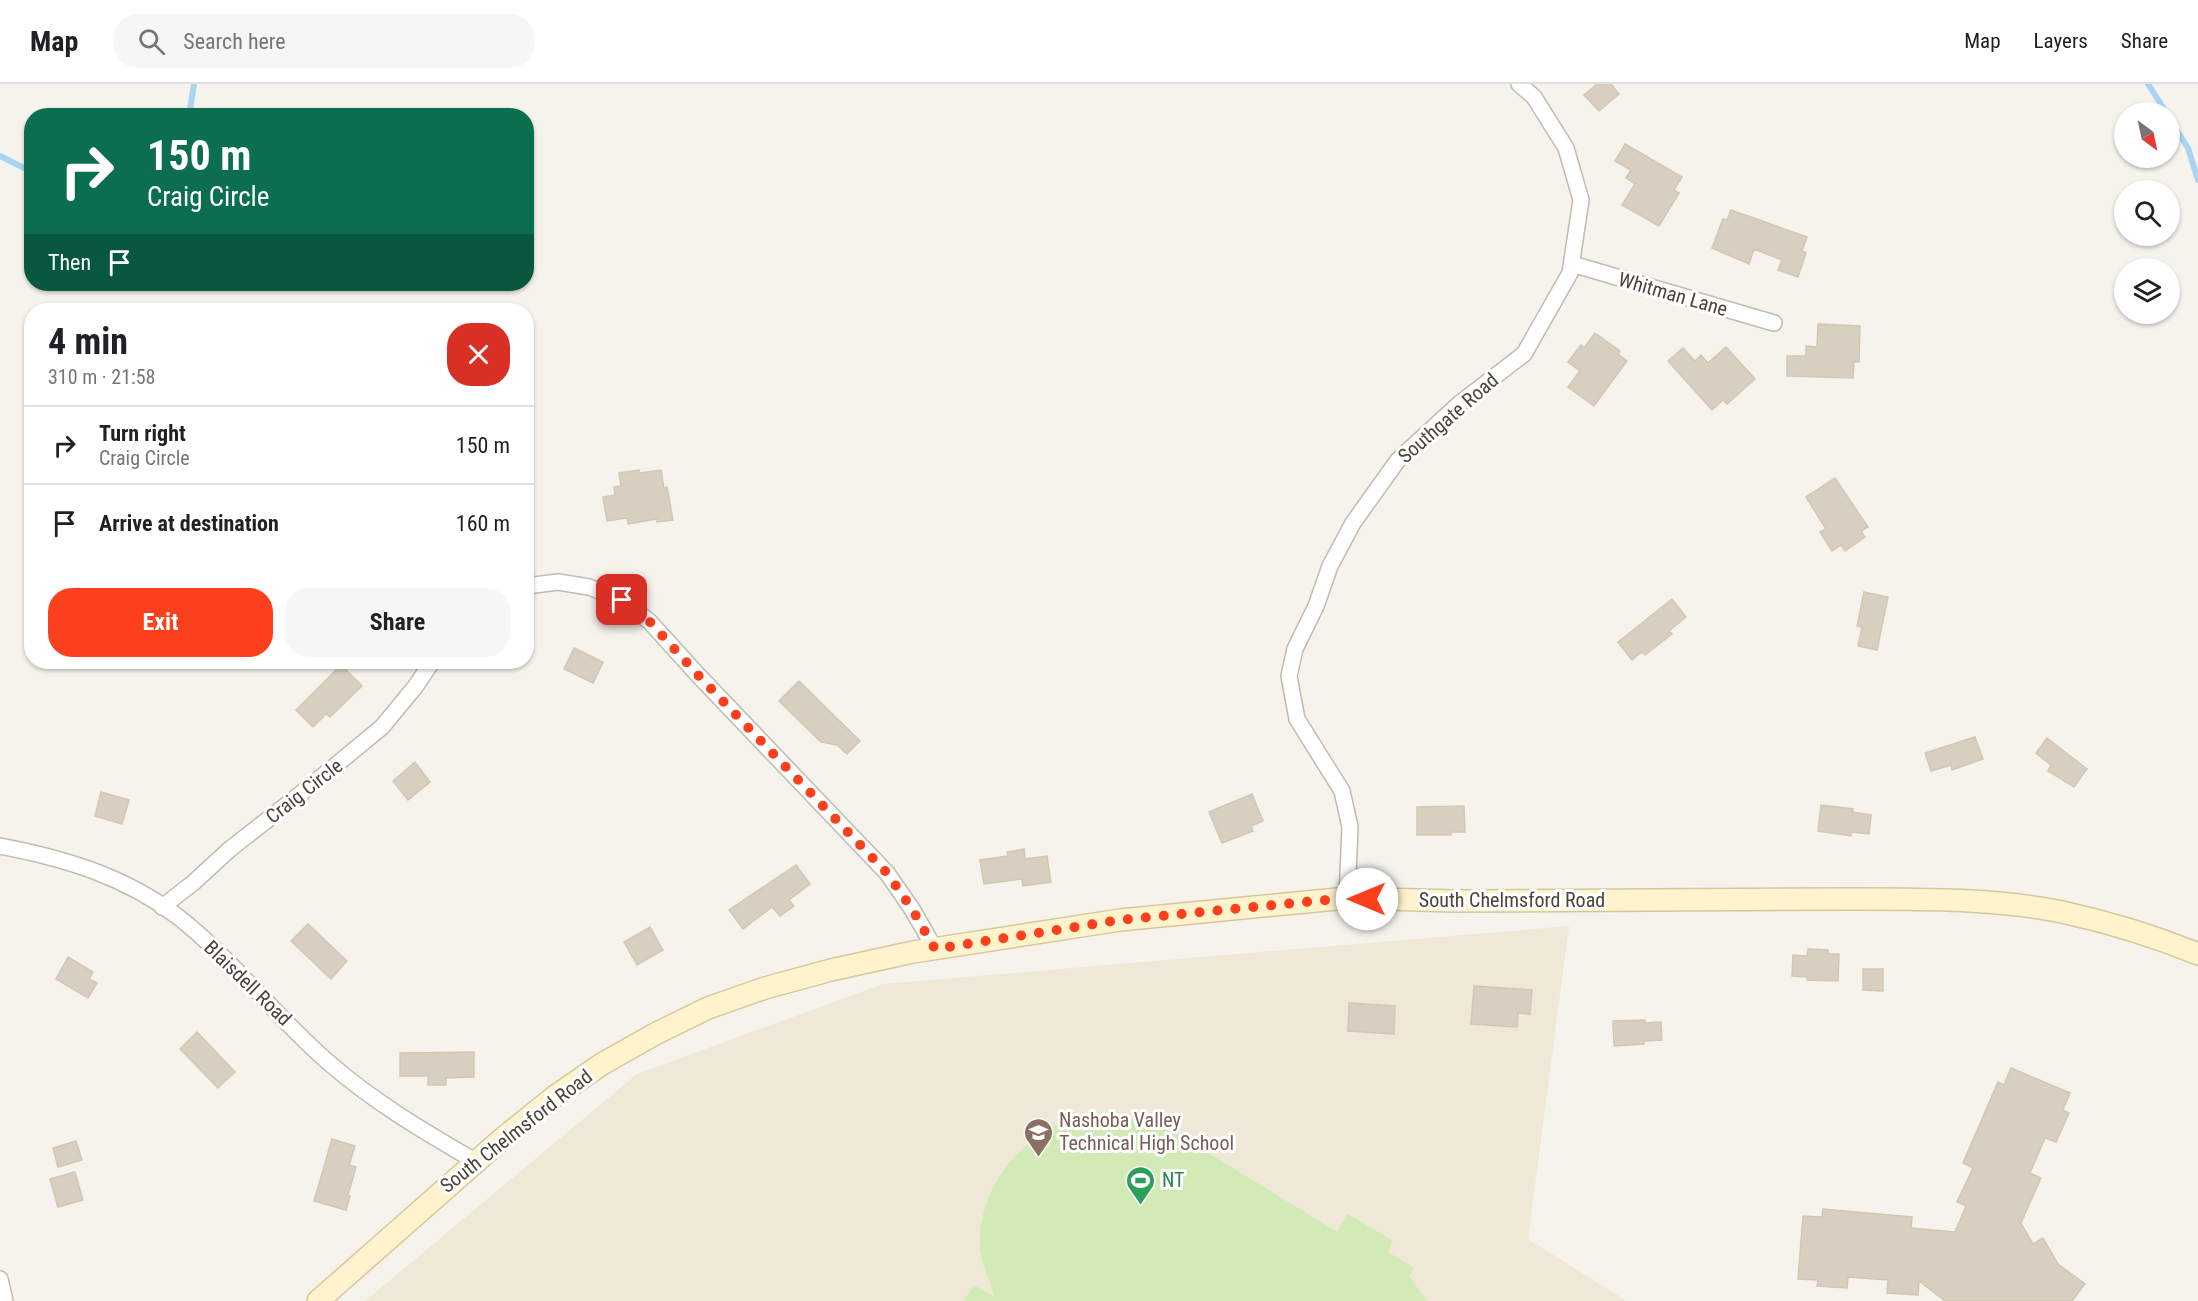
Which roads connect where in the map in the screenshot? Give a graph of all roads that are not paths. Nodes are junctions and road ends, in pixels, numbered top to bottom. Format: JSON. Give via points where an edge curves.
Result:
{"nodes":[{"id":1,"x":1519,"y":84,"type":"edge"},
{"id":2,"x":1572,"y":264,"type":"junction"},
{"id":3,"x":1774,"y":323,"type":"dead end"},
{"id":4,"x":534,"y":585,"type":"edge"},
{"id":5,"x":427,"y":669,"type":"edge"},
{"id":6,"x":0,"y":846,"type":"edge"},
{"id":7,"x":1347,"y":898,"type":"junction"},
{"id":8,"x":162,"y":907,"type":"junction"},
{"id":9,"x":935,"y":949,"type":"junction"},
{"id":10,"x":2198,"y":954,"type":"edge"},
{"id":11,"x":475,"y":1161,"type":"junction"},
{"id":12,"x":0,"y":1279,"type":"edge"},
{"id":13,"x":5,"y":1301,"type":"edge"},
{"id":14,"x":318,"y":1301,"type":"edge"}],
"edges":[{"from":1,"to":2,"type":"street","name":"Southgate Road","via":[[1534,97],[1566,148],[1581,200]]},
{"from":2,"to":3,"type":"street","name":"Whitman Lane"},
{"from":2,"to":7,"type":"street","name":"Southgate Road","via":[[1524,354],[1459,404],[1398,460],[1385,478],[1353,523],[1295,650],[1289,676],[1297,719],[1342,791],[1350,827]]},
{"from":4,"to":9,"type":"street","via":[[558,582],[589,587],[622,600],[650,622],[887,873]]},
{"from":5,"to":8,"type":"street","name":"Craig Circle","via":[[382,727]]},
{"from":6,"to":8,"type":"street","name":"Blaisdell Road","via":[[89,868],[137,890]]},
{"from":7,"to":9,"type":"main road","name":"South Chelmsford Road","via":[[1120,920]]},
{"from":7,"to":10,"type":"main road","name":"South Chelmsford Road","via":[[1897,899],[1995,904],[2060,912]]},
{"from":8,"to":11,"type":"street","name":"Blaisdell Road","via":[[214,949],[327,1061],[397,1116]]},
{"from":9,"to":11,"type":"main road","name":"South Chelmsford Road","via":[[765,987],[708,1008],[602,1064]]},
{"from":11,"to":14,"type":"main road","name":"South Chelmsford Road"},
{"from":12,"to":13,"type":"street"}]}
